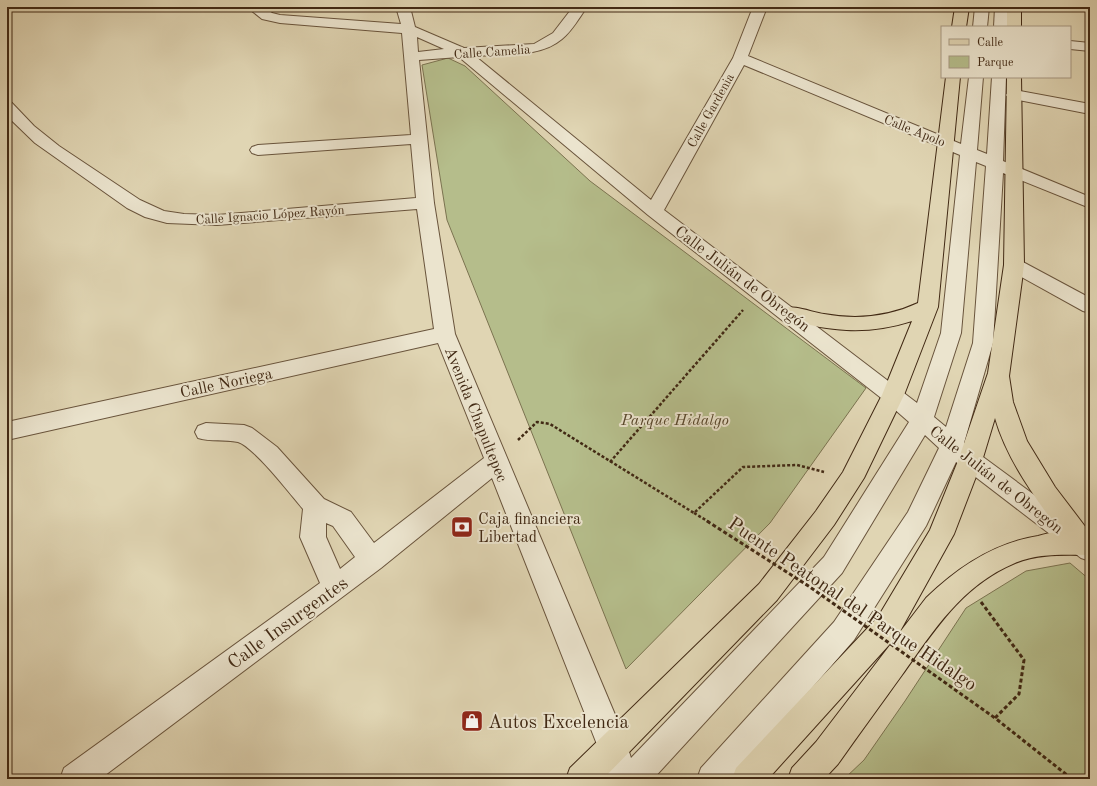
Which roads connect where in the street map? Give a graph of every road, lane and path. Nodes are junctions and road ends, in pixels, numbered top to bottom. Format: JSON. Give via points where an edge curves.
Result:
{"nodes":[{"id":1,"x":254,"y":7,"type":"edge"},
{"id":2,"x":403,"y":7,"type":"edge"},
{"id":3,"x":580,"y":7,"type":"edge"},
{"id":4,"x":760,"y":7,"type":"edge"},
{"id":5,"x":962,"y":7,"type":"edge"},
{"id":6,"x":982,"y":7,"type":"edge"},
{"id":7,"x":1002,"y":7,"type":"edge"},
{"id":8,"x":1014,"y":7,"type":"edge"},
{"id":9,"x":959,"y":26,"type":"edge"},
{"id":10,"x":980,"y":26,"type":"edge"},
{"id":11,"x":1001,"y":26,"type":"edge"},
{"id":12,"x":1014,"y":26,"type":"edge"},
{"id":13,"x":409,"y":29,"type":"junction"},
{"id":14,"x":1071,"y":44,"type":"edge"},
{"id":15,"x":1090,"y":47,"type":"edge"},
{"id":16,"x":462,"y":52,"type":"junction"},
{"id":17,"x":411,"y":57,"type":"junction"},
{"id":18,"x":740,"y":58,"type":"junction"},
{"id":19,"x":953,"y":78,"type":"edge"},
{"id":20,"x":976,"y":78,"type":"edge"},
{"id":21,"x":999,"y":78,"type":"edge"},
{"id":22,"x":1014,"y":78,"type":"edge"},
{"id":23,"x":1014,"y":95,"type":"junction"},
{"id":24,"x":7,"y":106,"type":"edge"},
{"id":25,"x":1090,"y":109,"type":"edge"},
{"id":26,"x":419,"y":139,"type":"junction"},
{"id":27,"x":945,"y":142,"type":"junction"},
{"id":28,"x":258,"y":150,"type":"dead end"},
{"id":29,"x":969,"y":152,"type":"junction"},
{"id":30,"x":995,"y":163,"type":"junction"},
{"id":31,"x":1014,"y":171,"type":"junction"},
{"id":32,"x":425,"y":203,"type":"junction"},
{"id":33,"x":1090,"y":203,"type":"edge"},
{"id":34,"x":654,"y":211,"type":"junction"},
{"id":35,"x":1014,"y":265,"type":"junction"},
{"id":36,"x":760,"y":291,"type":"junction"},
{"id":37,"x":1090,"y":306,"type":"edge"},
{"id":38,"x":928,"y":307,"type":"junction"},
{"id":39,"x":788,"y":313,"type":"junction"},
{"id":40,"x":445,"y":334,"type":"junction"},
{"id":41,"x":999,"y":373,"type":"junction"},
{"id":42,"x":893,"y":395,"type":"junction"},
{"id":43,"x":922,"y":420,"type":"junction"},
{"id":44,"x":7,"y":431,"type":"edge"},
{"id":45,"x":206,"y":432,"type":"dead end"},
{"id":46,"x":961,"y":453,"type":"junction"},
{"id":47,"x":497,"y":461,"type":"junction"},
{"id":48,"x":610,"y":462,"type":"junction"},
{"id":49,"x":852,"y":478,"type":"junction"},
{"id":50,"x":315,"y":506,"type":"junction"},
{"id":51,"x":694,"y":513,"type":"junction"},
{"id":52,"x":1087,"y":546,"type":"edge"},
{"id":53,"x":372,"y":560,"type":"junction"},
{"id":54,"x":964,"y":579,"type":"junction"},
{"id":55,"x":335,"y":587,"type":"junction"},
{"id":56,"x":995,"y":718,"type":"junction"},
{"id":57,"x":613,"y":747,"type":"junction"},
{"id":58,"x":75,"y":779,"type":"edge"},
{"id":59,"x":581,"y":779,"type":"edge"},
{"id":60,"x":622,"y":779,"type":"edge"},
{"id":61,"x":632,"y":779,"type":"edge"},
{"id":62,"x":712,"y":779,"type":"edge"},
{"id":63,"x":748,"y":779,"type":"edge"},
{"id":64,"x":804,"y":779,"type":"edge"},
{"id":65,"x":1072,"y":779,"type":"edge"}],
"edges":[{"from":1,"to":13,"type":"street","name":"Calle Julián de Obregón","via":[[267,16],[280,19]]},
{"from":2,"to":13,"type":"street"},
{"from":3,"to":16,"type":"street","name":"Calle Camelia","via":[[560,36],[548,44],[537,48]]},
{"from":4,"to":18,"type":"street","name":"Calle Gardenia"},
{"from":5,"to":9,"type":"main road"},
{"from":6,"to":10,"type":"street"},
{"from":7,"to":11,"type":"street"},
{"from":8,"to":12,"type":"main road"},
{"from":13,"to":16,"type":"street","name":"Calle Julián de Obregón"},
{"from":13,"to":17,"type":"street","name":"Avenida Chapultepec"},
{"from":14,"to":15,"type":"street"},
{"from":16,"to":17,"type":"street","name":"Calle Camelia"},
{"from":16,"to":34,"type":"street","name":"Calle Julián de Obregón"},
{"from":17,"to":26,"type":"street","name":"Avenida Chapultepec"},
{"from":18,"to":27,"type":"street","name":"Calle Apolo"},
{"from":18,"to":34,"type":"street","name":"Calle Gardenia"},
{"from":19,"to":27,"type":"main road"},
{"from":20,"to":29,"type":"street"},
{"from":21,"to":30,"type":"street"},
{"from":22,"to":23,"type":"main road"},
{"from":23,"to":25,"type":"street"},
{"from":23,"to":31,"type":"main road"},
{"from":24,"to":32,"type":"street","name":"Calle Ignacio López Rayón","via":[[41,140],[140,208],[163,216],[217,220]]},
{"from":26,"to":28,"type":"street"},
{"from":26,"to":32,"type":"street","name":"Avenida Chapultepec"},
{"from":27,"to":29,"type":"street","name":"Calle Apolo"},
{"from":27,"to":38,"type":"main road"},
{"from":29,"to":30,"type":"street","name":"Calle Apolo"},
{"from":29,"to":43,"type":"street","via":[[951,333]]},
{"from":30,"to":31,"type":"street","name":"Calle Apolo"},
{"from":30,"to":46,"type":"street","via":[[983,343]]},
{"from":31,"to":33,"type":"street","name":"Calle Apolo"},
{"from":31,"to":35,"type":"main road"},
{"from":32,"to":40,"type":"street","name":"Avenida Chapultepec"},
{"from":34,"to":36,"type":"street","name":"Calle Julián de Obregón"},
{"from":35,"to":37,"type":"street"},
{"from":35,"to":41,"type":"main road"},
{"from":36,"to":39,"type":"street","name":"Calle Julián de Obregón"},
{"from":36,"to":48,"type":"path"},
{"from":38,"to":39,"type":"main road","via":[[896,320],[868,324],[832,323]]},
{"from":38,"to":42,"type":"main road"},
{"from":39,"to":42,"type":"street","name":"Calle Julián de Obregón"},
{"from":40,"to":44,"type":"street","name":"Calle Noriega"},
{"from":40,"to":47,"type":"street","name":"Avenida Chapultepec"},
{"from":41,"to":46,"type":"main road"},
{"from":41,"to":52,"type":"main road","via":[[1002,402],[1012,434],[1029,468]]},
{"from":42,"to":43,"type":"street","name":"Calle Julián de Obregón"},
{"from":42,"to":49,"type":"main road"},
{"from":43,"to":46,"type":"street","name":"Calle Julián de Obregón"},
{"from":43,"to":61,"type":"street","via":[[833,565]]},
{"from":45,"to":50,"type":"street","via":[[244,434],[269,453]]},
{"from":46,"to":52,"type":"street","name":"Calle Julián de Obregón"},
{"from":46,"to":62,"type":"street","via":[[844,631]]},
{"from":46,"to":63,"type":"main road","via":[[942,534],[888,626]]},
{"from":47,"to":48,"type":"path","name":"Puente Peatonal del Parque Hidalgo","via":[[537,422],[550,424]]},
{"from":47,"to":53,"type":"street","name":"Calle Insurgentes"},
{"from":47,"to":57,"type":"street","name":"Avenida Chapultepec"},
{"from":48,"to":51,"type":"path","name":"Puente Peatonal del Parque Hidalgo"},
{"from":49,"to":51,"type":"path","via":[[797,465],[743,467]]},
{"from":49,"to":57,"type":"main road","via":[[768,592]]},
{"from":50,"to":53,"type":"street","via":[[342,519]]},
{"from":50,"to":55,"type":"street","via":[[312,537]]},
{"from":51,"to":56,"type":"path","name":"Puente Peatonal del Parque Hidalgo","bridge":true,"via":[[810,587]]},
{"from":52,"to":54,"type":"main road","via":[[1055,543],[1021,550],[995,559]]},
{"from":53,"to":55,"type":"street","name":"Calle Insurgentes"},
{"from":54,"to":56,"type":"path","via":[[1024,660],[1019,694]]},
{"from":54,"to":64,"type":"main road","via":[[936,606],[827,753]]},
{"from":55,"to":58,"type":"street","name":"Calle Insurgentes"},
{"from":56,"to":65,"type":"path","name":"Puente Peatonal del Parque Hidalgo"},
{"from":57,"to":59,"type":"main road"},
{"from":57,"to":60,"type":"street","name":"Avenida Chapultepec"}]}
